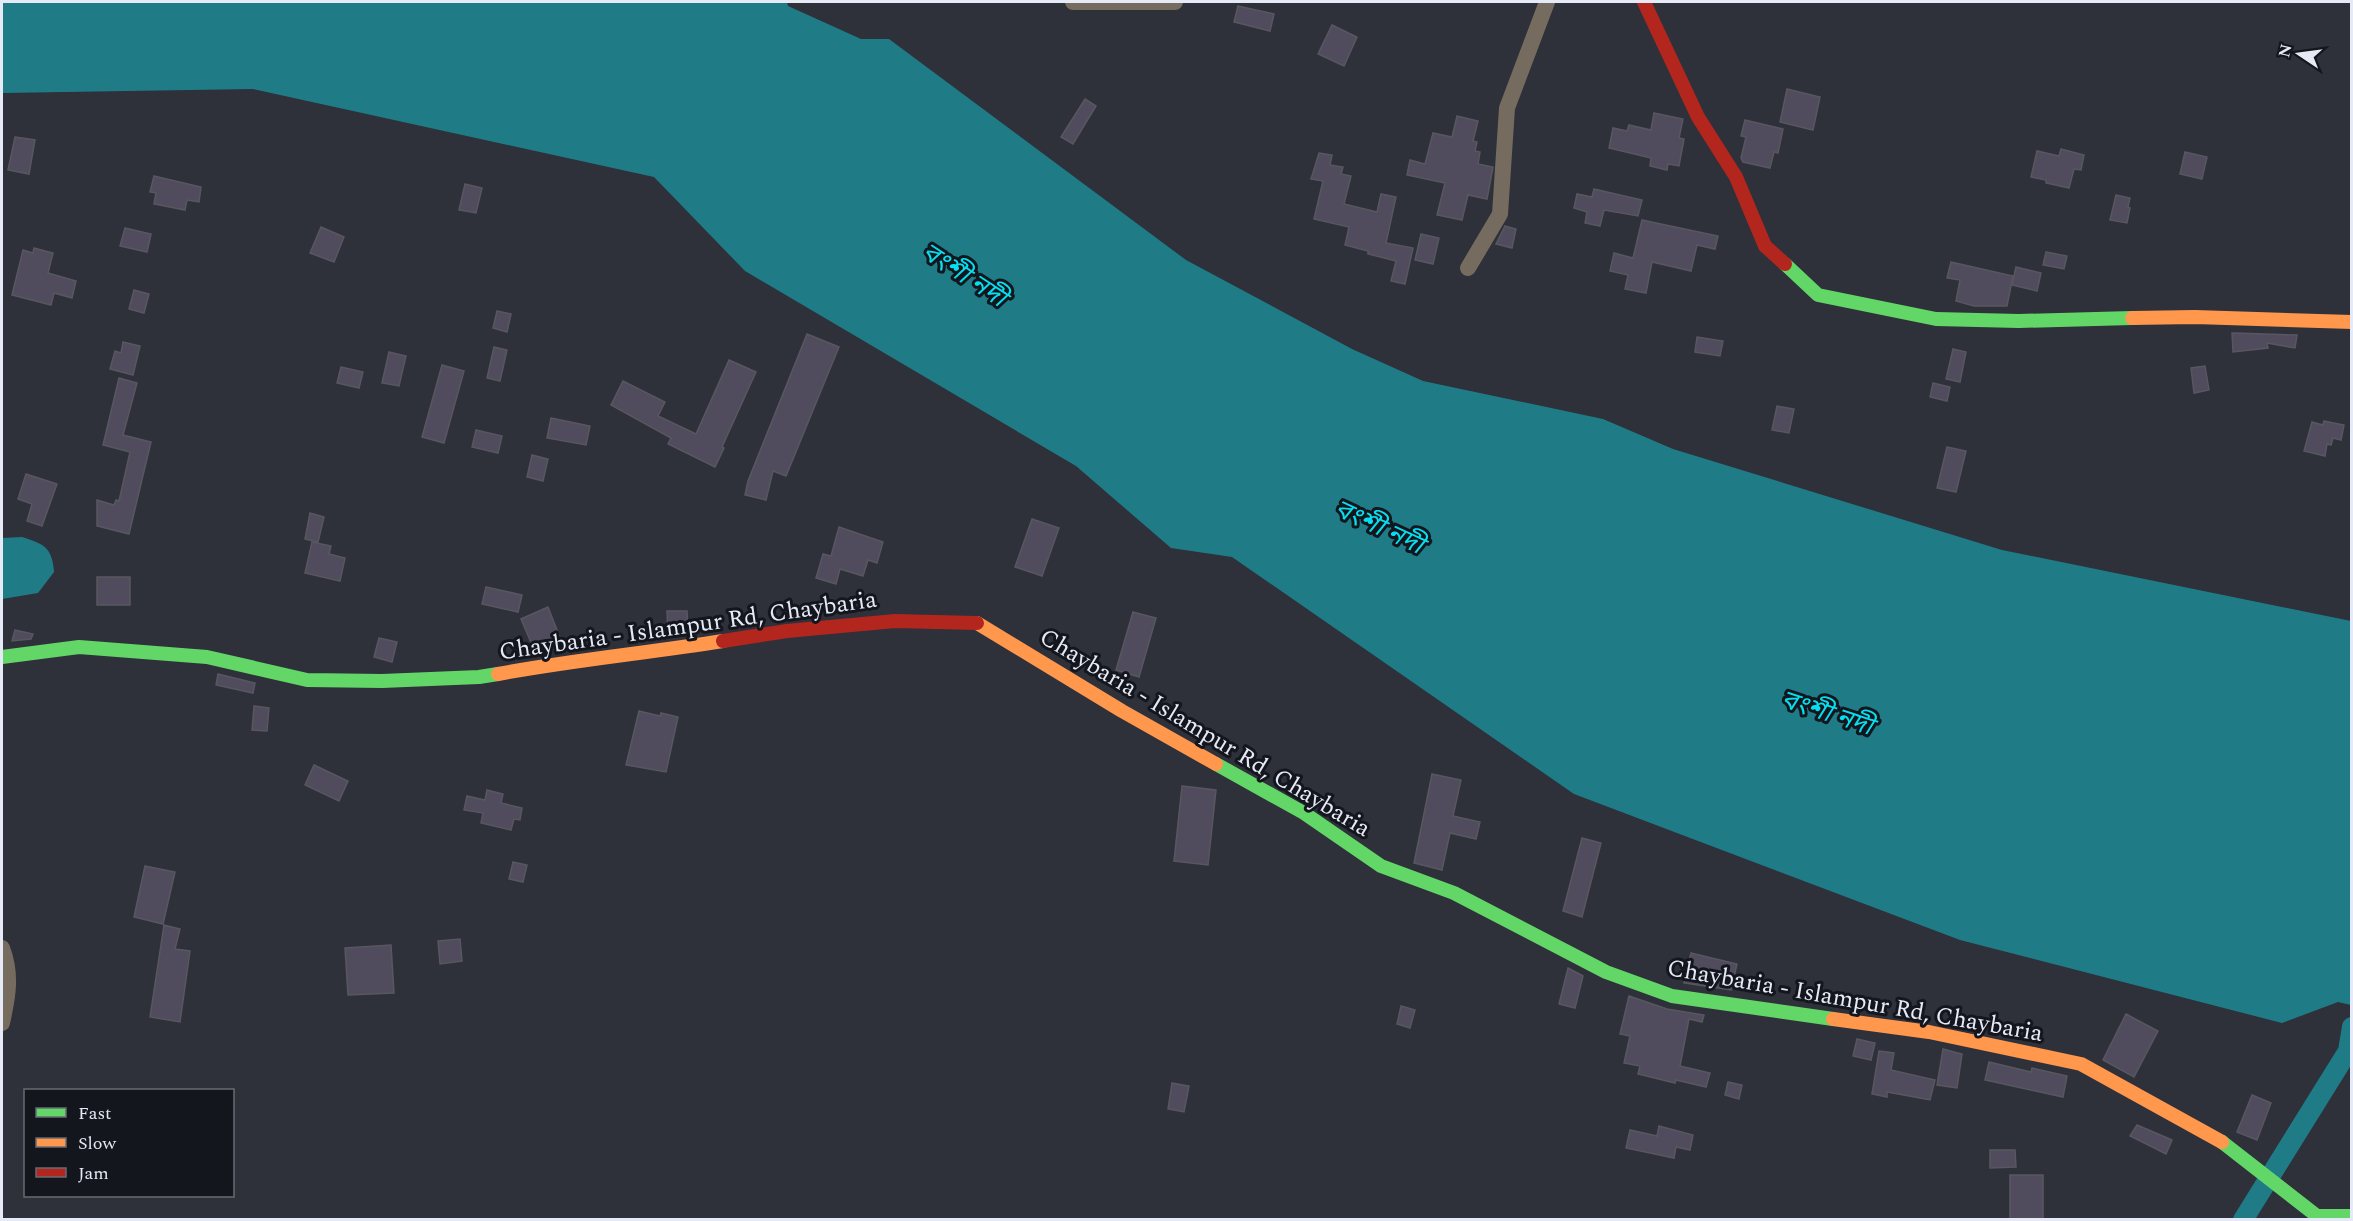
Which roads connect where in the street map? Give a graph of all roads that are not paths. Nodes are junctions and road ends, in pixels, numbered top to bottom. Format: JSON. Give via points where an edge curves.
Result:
{"nodes":[{"id":1,"x":1073,"y":2,"type":"edge"},
{"id":2,"x":1175,"y":2,"type":"edge"},
{"id":3,"x":1547,"y":2,"type":"edge"},
{"id":4,"x":1644,"y":2,"type":"edge"},
{"id":5,"x":1468,"y":268,"type":"dead end"},
{"id":6,"x":2352,"y":321,"type":"edge"},
{"id":7,"x":2,"y":657,"type":"edge"},
{"id":8,"x":2,"y":948,"type":"edge"},
{"id":9,"x":2,"y":1023,"type":"edge"},
{"id":10,"x":2352,"y":1216,"type":"edge"},
{"id":11,"x":2316,"y":1218,"type":"edge"}],
"edges":[{"from":1,"to":2,"type":"street"},
{"from":3,"to":5,"type":"street","via":[[1507,108],[1500,214]]},
{"from":4,"to":6,"type":"street","via":[[1698,117],[1736,177],[1765,246],[1818,295],[1936,319],[2195,317]]},
{"from":7,"to":11,"type":"street","name":"Chaybaria - Islampur Rd, Chaybaria","via":[[79,647],[207,657],[307,680],[404,680],[479,677],[786,630],[895,621],[975,622],[1122,711],[1304,813],[1382,866],[1454,893],[1606,972],[1672,996],[1929,1032],[2081,1064],[2222,1142]]},
{"from":8,"to":9,"type":"street","via":[[8,963],[9,990]]},
{"from":10,"to":11,"type":"street","name":"Chaybaria - Islampur Rd, Chaybaria"}]}
